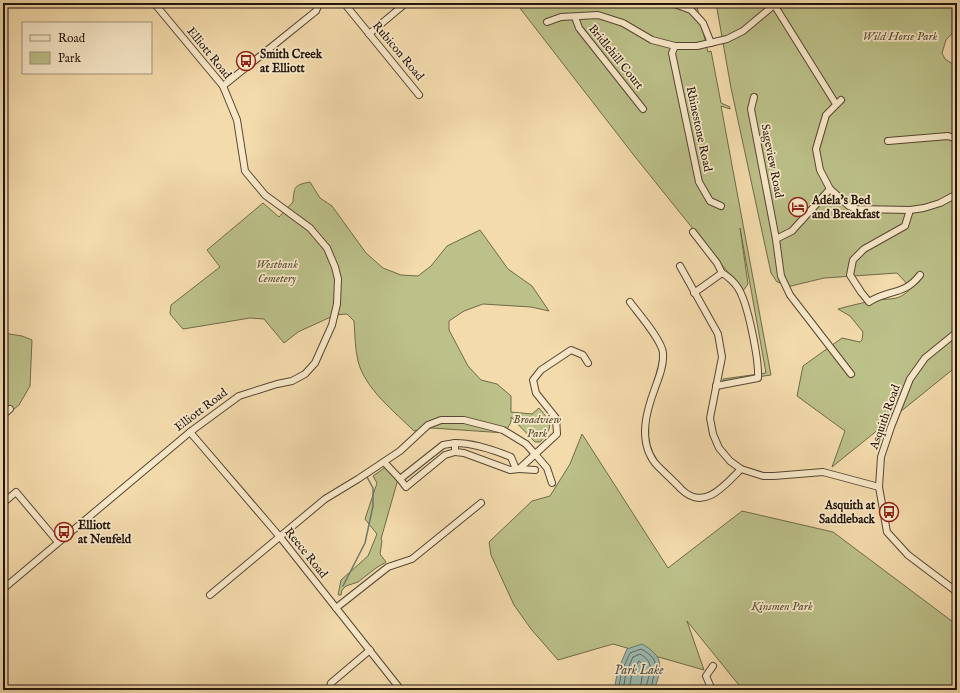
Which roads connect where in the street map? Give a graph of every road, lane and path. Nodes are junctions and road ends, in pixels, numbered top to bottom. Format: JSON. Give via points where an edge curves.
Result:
{"nodes":[{"id":1,"x":154,"y":3,"type":"edge"},
{"id":2,"x":319,"y":3,"type":"edge"},
{"id":3,"x":344,"y":3,"type":"edge"},
{"id":4,"x":406,"y":3,"type":"edge"},
{"id":5,"x":672,"y":3,"type":"edge"},
{"id":6,"x":774,"y":4,"type":"edge"},
{"id":7,"x":575,"y":17,"type":"junction"},
{"id":8,"x":547,"y":22,"type":"dead end"},
{"id":9,"x":369,"y":34,"type":"junction"},
{"id":10,"x":711,"y":43,"type":"junction"},
{"id":11,"x":675,"y":46,"type":"junction"},
{"id":12,"x":223,"y":86,"type":"junction"},
{"id":13,"x":419,"y":94,"type":"dead end"},
{"id":14,"x":754,"y":97,"type":"dead end"},
{"id":15,"x":841,"y":100,"type":"dead end"},
{"id":16,"x":836,"y":104,"type":"junction"},
{"id":17,"x":643,"y":109,"type":"dead end"},
{"id":18,"x":957,"y":139,"type":"edge"},
{"id":19,"x":888,"y":142,"type":"dead end"},
{"id":20,"x":830,"y":189,"type":"junction"},
{"id":21,"x":957,"y":194,"type":"edge"},
{"id":22,"x":721,"y":206,"type":"dead end"},
{"id":23,"x":910,"y":210,"type":"junction"},
{"id":24,"x":694,"y":232,"type":"dead end"},
{"id":25,"x":776,"y":239,"type":"junction"},
{"id":26,"x":680,"y":266,"type":"dead end"},
{"id":27,"x":722,"y":273,"type":"junction"},
{"id":28,"x":920,"y":275,"type":"dead end"},
{"id":29,"x":694,"y":293,"type":"junction"},
{"id":30,"x":630,"y":302,"type":"dead end"},
{"id":31,"x":957,"y":332,"type":"edge"},
{"id":32,"x":588,"y":363,"type":"dead end"},
{"id":33,"x":851,"y":374,"type":"dead end"},
{"id":34,"x":716,"y":386,"type":"junction"},
{"id":35,"x":10,"y":409,"type":"dead end"},
{"id":36,"x":3,"y":415,"type":"edge"},
{"id":37,"x":190,"y":432,"type":"junction"},
{"id":38,"x":456,"y":443,"type":"junction"},
{"id":39,"x":455,"y":452,"type":"junction"},
{"id":40,"x":536,"y":454,"type":"junction"},
{"id":41,"x":384,"y":462,"type":"junction"},
{"id":42,"x":518,"y":469,"type":"junction"},
{"id":43,"x":741,"y":469,"type":"junction"},
{"id":44,"x":535,"y":470,"type":"dead end"},
{"id":45,"x":400,"y":479,"type":"junction"},
{"id":46,"x":552,"y":483,"type":"dead end"},
{"id":47,"x":879,"y":487,"type":"junction"},
{"id":48,"x":3,"y":503,"type":"edge"},
{"id":49,"x":481,"y":503,"type":"dead end"},
{"id":50,"x":280,"y":537,"type":"junction"},
{"id":51,"x":58,"y":542,"type":"junction"},
{"id":52,"x":4,"y":586,"type":"edge"},
{"id":53,"x":957,"y":592,"type":"edge"},
{"id":54,"x":210,"y":595,"type":"dead end"},
{"id":55,"x":336,"y":608,"type":"junction"},
{"id":56,"x":370,"y":650,"type":"junction"},
{"id":57,"x":713,"y":666,"type":"dead end"},
{"id":58,"x":329,"y":690,"type":"edge"},
{"id":59,"x":401,"y":690,"type":"edge"},
{"id":60,"x":712,"y":690,"type":"edge"}],
"edges":[{"from":1,"to":12,"type":"street","name":"Elliott Road"},
{"from":2,"to":12,"type":"street","via":[[316,11]]},
{"from":3,"to":9,"type":"street","name":"Rubicon Road"},
{"from":4,"to":9,"type":"street"},
{"from":5,"to":10,"type":"street","via":[[691,10],[703,23]]},
{"from":6,"to":10,"type":"street","via":[[743,31]]},
{"from":6,"to":16,"type":"street"},
{"from":7,"to":8,"type":"street"},
{"from":7,"to":11,"type":"street","via":[[598,15],[623,23],[652,40]]},
{"from":7,"to":17,"type":"street","name":"Bridlehill Court","via":[[578,28]]},
{"from":9,"to":13,"type":"street","name":"Rubicon Road"},
{"from":10,"to":11,"type":"street"},
{"from":11,"to":22,"type":"street","name":"Rhinestone Road","via":[[672,53],[699,182],[710,201]]},
{"from":12,"to":37,"type":"street","name":"Elliott Road","via":[[237,120],[246,171],[265,195],[310,228],[327,248],[338,279],[337,304],[332,325],[312,368],[292,381],[238,396]]},
{"from":14,"to":25,"type":"street","name":"Sageview Road","via":[[751,109]]},
{"from":15,"to":16,"type":"street"},
{"from":16,"to":20,"type":"street","via":[[826,115],[816,149],[820,170]]},
{"from":18,"to":19,"type":"street","via":[[948,136]]},
{"from":20,"to":23,"type":"street","via":[[856,209]]},
{"from":20,"to":25,"type":"street","via":[[792,230]]},
{"from":21,"to":23,"type":"street","via":[[940,204]]},
{"from":23,"to":28,"type":"street","via":[[905,226],[864,249],[853,260],[850,275],[860,292],[870,302],[878,296],[904,290]]},
{"from":24,"to":27,"type":"street"},
{"from":25,"to":33,"type":"street","name":"Sageview Road","via":[[781,276],[790,295]]},
{"from":26,"to":29,"type":"street"},
{"from":27,"to":29,"type":"street"},
{"from":27,"to":34,"type":"street","via":[[738,288],[745,304],[754,340],[758,378]]},
{"from":29,"to":34,"type":"street","via":[[718,334],[722,357]]},
{"from":30,"to":43,"type":"street","via":[[660,343],[663,352],[662,369],[644,428],[646,446],[655,463],[685,493],[698,498],[716,493]]},
{"from":31,"to":47,"type":"street","name":"Asquith Road","via":[[925,358],[910,379],[881,457]]},
{"from":32,"to":40,"type":"street","via":[[583,355],[571,350],[542,370],[533,380],[536,393],[556,418],[557,434]]},
{"from":34,"to":43,"type":"street","via":[[710,418],[713,434],[719,448]]},
{"from":35,"to":36,"type":"street"},
{"from":37,"to":50,"type":"street","name":"Reece Road"},
{"from":37,"to":51,"type":"street","name":"Elliott Road"},
{"from":38,"to":39,"type":"street"},
{"from":38,"to":42,"type":"street","via":[[502,453],[511,457]]},
{"from":38,"to":45,"type":"street","via":[[443,445]]},
{"from":39,"to":42,"type":"street","via":[[510,470]]},
{"from":39,"to":45,"type":"street","via":[[445,455],[406,487]]},
{"from":40,"to":41,"type":"street","via":[[526,444],[503,430],[464,420],[441,420],[428,425]]},
{"from":40,"to":42,"type":"street"},
{"from":40,"to":46,"type":"street","via":[[547,468]]},
{"from":41,"to":45,"type":"street"},
{"from":41,"to":50,"type":"street","via":[[325,499]]},
{"from":42,"to":44,"type":"street"},
{"from":43,"to":47,"type":"street","via":[[763,476],[823,472]]},
{"from":47,"to":53,"type":"street","name":"Asquith Road","via":[[887,532],[908,555]]},
{"from":48,"to":51,"type":"street","via":[[16,492]]},
{"from":49,"to":55,"type":"street","via":[[412,559],[388,567]]},
{"from":50,"to":54,"type":"street"},
{"from":50,"to":55,"type":"street","name":"Reece Road"},
{"from":51,"to":52,"type":"street","name":"Elliott Road"},
{"from":55,"to":56,"type":"street","name":"Reece Road"},
{"from":56,"to":58,"type":"street","via":[[331,683]]},
{"from":56,"to":59,"type":"street","name":"Reece Road"},
{"from":57,"to":60,"type":"street","via":[[706,676]]}]}
